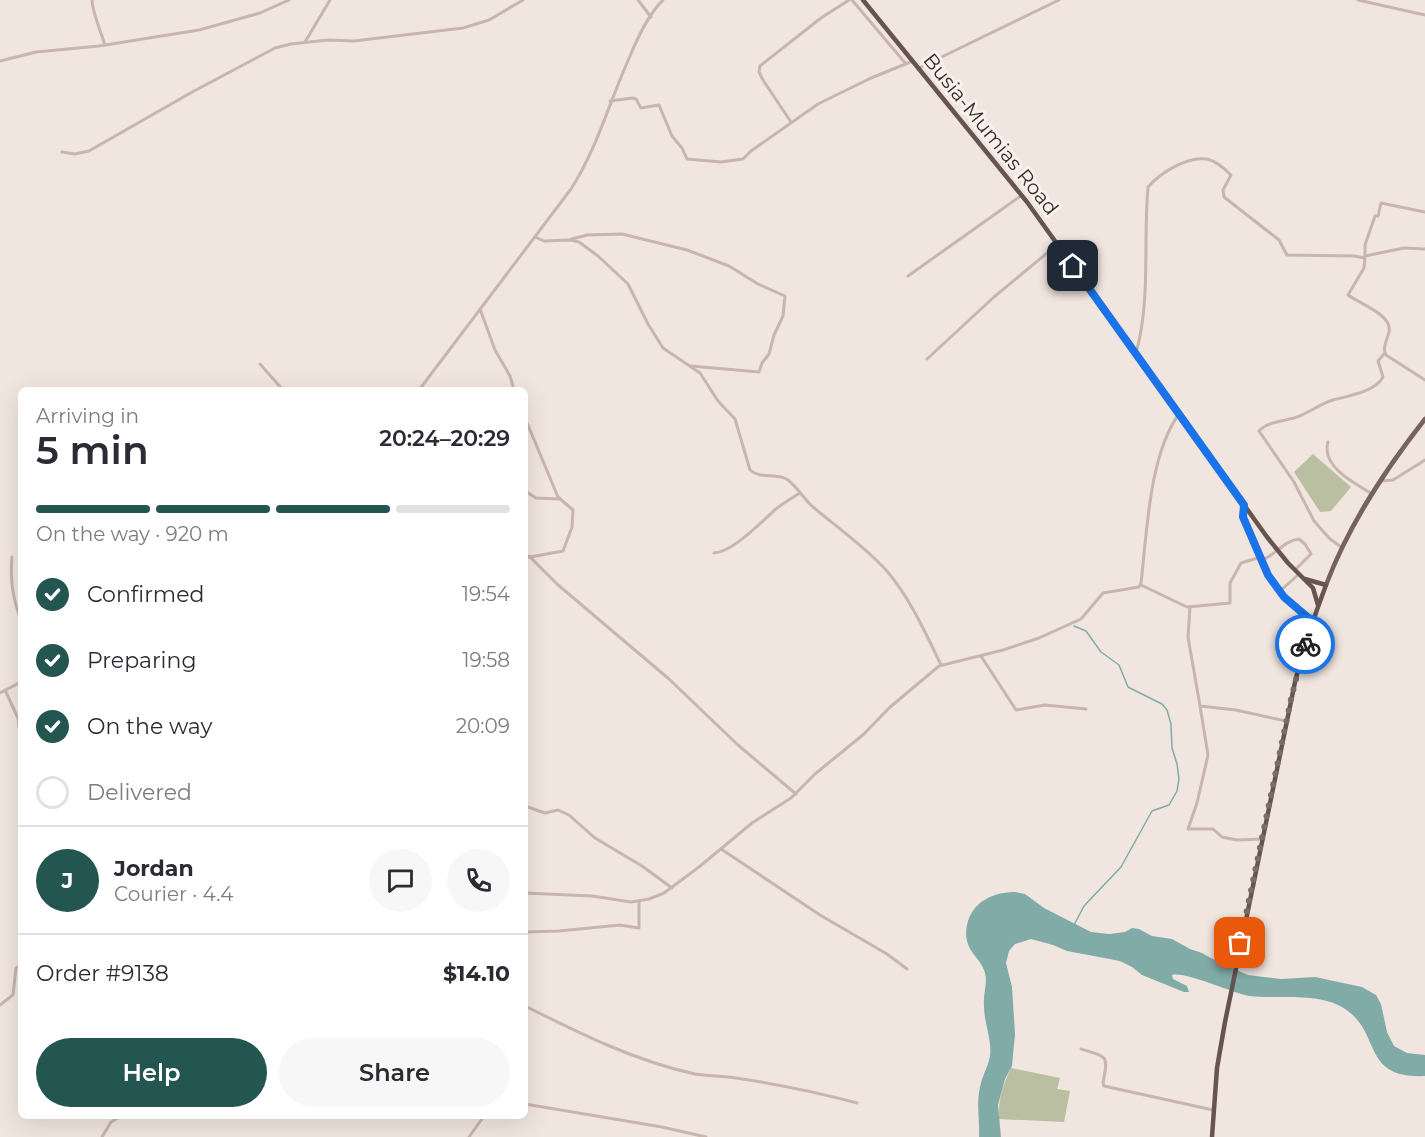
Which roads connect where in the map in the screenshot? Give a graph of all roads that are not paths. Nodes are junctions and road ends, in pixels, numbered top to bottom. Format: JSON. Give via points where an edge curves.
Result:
{"nodes":[{"id":1,"x":92,"y":0,"type":"edge"},
{"id":2,"x":289,"y":0,"type":"edge"},
{"id":3,"x":330,"y":0,"type":"edge"},
{"id":4,"x":523,"y":0,"type":"edge"},
{"id":5,"x":638,"y":0,"type":"edge"},
{"id":6,"x":663,"y":0,"type":"edge"},
{"id":7,"x":851,"y":0,"type":"edge"},
{"id":8,"x":863,"y":0,"type":"edge"},
{"id":9,"x":1059,"y":0,"type":"edge"},
{"id":10,"x":1358,"y":0,"type":"edge"},
{"id":11,"x":1425,"y":15,"type":"edge"},
{"id":12,"x":651,"y":17,"type":"junction"},
{"id":13,"x":306,"y":42,"type":"junction"},
{"id":14,"x":105,"y":45,"type":"junction"},
{"id":15,"x":0,"y":61,"type":"edge"},
{"id":16,"x":913,"y":61,"type":"junction"},
{"id":17,"x":906,"y":64,"type":"junction"},
{"id":18,"x":919,"y":68,"type":"junction"},
{"id":19,"x":610,"y":101,"type":"junction"},
{"id":20,"x":791,"y":122,"type":"junction"},
{"id":21,"x":62,"y":152,"type":"dead end"},
{"id":22,"x":1022,"y":195,"type":"junction"},
{"id":23,"x":1425,"y":212,"type":"edge"},
{"id":24,"x":535,"y":237,"type":"junction"},
{"id":25,"x":570,"y":240,"type":"junction"},
{"id":26,"x":1058,"y":244,"type":"junction"},
{"id":27,"x":1425,"y":249,"type":"edge"},
{"id":28,"x":1364,"y":256,"type":"junction"},
{"id":29,"x":908,"y":276,"type":"dead end"},
{"id":30,"x":480,"y":309,"type":"junction"},
{"id":31,"x":1136,"y":353,"type":"junction"},
{"id":32,"x":1384,"y":354,"type":"junction"},
{"id":33,"x":927,"y":359,"type":"dead end"},
{"id":34,"x":260,"y":364,"type":"dead end"},
{"id":35,"x":690,"y":366,"type":"junction"},
{"id":36,"x":1425,"y":380,"type":"edge"},
{"id":37,"x":280,"y":387,"type":"edge"},
{"id":38,"x":421,"y":387,"type":"edge"},
{"id":39,"x":513,"y":387,"type":"edge"},
{"id":40,"x":1179,"y":414,"type":"junction"},
{"id":41,"x":1425,"y":419,"type":"edge"},
{"id":42,"x":528,"y":425,"type":"edge"},
{"id":43,"x":1328,"y":442,"type":"dead end"},
{"id":44,"x":1425,"y":460,"type":"edge"},
{"id":45,"x":1380,"y":481,"type":"junction"},
{"id":46,"x":528,"y":492,"type":"edge"},
{"id":47,"x":800,"y":493,"type":"junction"},
{"id":48,"x":1372,"y":494,"type":"junction"},
{"id":49,"x":560,"y":499,"type":"junction"},
{"id":50,"x":1244,"y":505,"type":"junction"},
{"id":51,"x":1341,"y":547,"type":"junction"},
{"id":52,"x":1278,"y":551,"type":"junction"},
{"id":53,"x":714,"y":553,"type":"dead end"},
{"id":54,"x":12,"y":557,"type":"dead end"},
{"id":55,"x":528,"y":557,"type":"edge"},
{"id":56,"x":528,"y":558,"type":"edge"},
{"id":57,"x":1261,"y":559,"type":"junction"},
{"id":58,"x":1297,"y":572,"type":"junction"},
{"id":59,"x":1305,"y":579,"type":"junction"},
{"id":60,"x":1141,"y":585,"type":"junction"},
{"id":61,"x":1326,"y":585,"type":"junction"},
{"id":62,"x":1313,"y":588,"type":"junction"},
{"id":63,"x":1323,"y":591,"type":"junction"},
{"id":64,"x":1280,"y":592,"type":"junction"},
{"id":65,"x":1318,"y":605,"type":"junction"},
{"id":66,"x":1190,"y":607,"type":"junction"},
{"id":67,"x":18,"y":611,"type":"edge"},
{"id":68,"x":1312,"y":621,"type":"junction"},
{"id":69,"x":981,"y":656,"type":"junction"},
{"id":70,"x":940,"y":665,"type":"junction"},
{"id":71,"x":18,"y":684,"type":"edge"},
{"id":72,"x":5,"y":690,"type":"junction"},
{"id":73,"x":0,"y":693,"type":"edge"},
{"id":74,"x":1200,"y":705,"type":"junction"},
{"id":75,"x":1086,"y":709,"type":"dead end"},
{"id":76,"x":18,"y":718,"type":"edge"},
{"id":77,"x":1287,"y":721,"type":"junction"},
{"id":78,"x":796,"y":794,"type":"junction"},
{"id":79,"x":528,"y":807,"type":"edge"},
{"id":80,"x":1262,"y":839,"type":"junction"},
{"id":81,"x":721,"y":849,"type":"junction"},
{"id":82,"x":672,"y":888,"type":"junction"},
{"id":83,"x":528,"y":893,"type":"edge"},
{"id":84,"x":639,"y":901,"type":"junction"},
{"id":85,"x":528,"y":932,"type":"edge"},
{"id":86,"x":18,"y":967,"type":"edge"},
{"id":87,"x":907,"y":969,"type":"dead end"},
{"id":88,"x":0,"y":1005,"type":"edge"},
{"id":89,"x":528,"y":1007,"type":"edge"},
{"id":90,"x":1081,"y":1049,"type":"dead end"},
{"id":91,"x":857,"y":1102,"type":"dead end"},
{"id":92,"x":528,"y":1105,"type":"edge"},
{"id":93,"x":1213,"y":1110,"type":"junction"},
{"id":94,"x":116,"y":1119,"type":"edge"},
{"id":95,"x":482,"y":1119,"type":"edge"},
{"id":96,"x":102,"y":1137,"type":"edge"},
{"id":97,"x":469,"y":1137,"type":"edge"},
{"id":98,"x":706,"y":1137,"type":"edge"},
{"id":99,"x":1212,"y":1137,"type":"edge"}],
"edges":[{"from":1,"to":14,"type":"street"},
{"from":2,"to":14,"type":"street","via":[[219,25]]},
{"from":3,"to":13,"type":"street"},
{"from":4,"to":13,"type":"street","via":[[483,22],[463,28],[354,41]]},
{"from":5,"to":12,"type":"street"},
{"from":6,"to":12,"type":"street"},
{"from":7,"to":17,"type":"street"},
{"from":7,"to":20,"type":"street","via":[[820,18],[760,66],[763,80]]},
{"from":8,"to":16,"type":"highway","name":"Busia-Mumias Road"},
{"from":9,"to":18,"type":"street"},
{"from":10,"to":11,"type":"street"},
{"from":12,"to":19,"type":"street"},
{"from":13,"to":21,"type":"street","via":[[269,50],[89,151]]},
{"from":14,"to":15,"type":"street","via":[[40,51]]},
{"from":16,"to":17,"type":"street"},
{"from":16,"to":18,"type":"highway","name":"Busia-Mumias Road"},
{"from":17,"to":20,"type":"street","via":[[865,80]]},
{"from":18,"to":22,"type":"highway","name":"Busia-Mumias Road"},
{"from":19,"to":20,"type":"street","via":[[633,98],[641,108],[660,106],[672,136],[692,161],[743,159]]},
{"from":19,"to":24,"type":"street","via":[[578,180]]},
{"from":22,"to":26,"type":"highway","name":"Busia-Mumias Road"},
{"from":22,"to":29,"type":"street"},
{"from":23,"to":28,"type":"street","via":[[1381,203]]},
{"from":24,"to":25,"type":"street","via":[[544,241]]},
{"from":24,"to":30,"type":"street"},
{"from":25,"to":35,"type":"street","via":[[589,249],[628,284],[663,348]]},
{"from":25,"to":35,"type":"street","via":[[619,234],[685,250],[729,266],[785,296],[783,316],[759,372]]},
{"from":26,"to":31,"type":"highway","name":"Busia-Mumias Road"},
{"from":26,"to":33,"type":"street"},
{"from":27,"to":28,"type":"street","via":[[1404,248]]},
{"from":28,"to":31,"type":"street","via":[[1289,256],[1279,240],[1223,196],[1222,190],[1231,177],[1226,170],[1205,159],[1178,165],[1148,188],[1144,303]]},
{"from":28,"to":32,"type":"street","via":[[1364,268],[1348,295],[1388,322]]},
{"from":30,"to":38,"type":"street"},
{"from":30,"to":39,"type":"street"},
{"from":31,"to":40,"type":"highway","name":"Busia-Mumias Road"},
{"from":32,"to":36,"type":"street"},
{"from":32,"to":51,"type":"street","via":[[1378,362],[1383,377],[1376,385],[1259,431],[1294,482],[1310,515]]},
{"from":34,"to":37,"type":"street"},
{"from":35,"to":47,"type":"street","via":[[737,422],[750,470],[758,475],[785,478]]},
{"from":40,"to":50,"type":"highway","name":"Busia-Mumias Road"},
{"from":40,"to":60,"type":"street","via":[[1169,432],[1155,479]]},
{"from":41,"to":45,"type":"main road"},
{"from":42,"to":49,"type":"street"},
{"from":43,"to":48,"type":"street","via":[[1334,466]]},
{"from":44,"to":45,"type":"street","via":[[1392,480]]},
{"from":45,"to":48,"type":"main road"},
{"from":46,"to":49,"type":"street","via":[[536,498]]},
{"from":47,"to":53,"type":"street","via":[[734,544]]},
{"from":47,"to":70,"type":"street","via":[[891,577]]},
{"from":48,"to":51,"type":"main road"},
{"from":49,"to":55,"type":"street","via":[[573,512],[565,548],[562,552]]},
{"from":50,"to":52,"type":"highway","name":"Busia-Mumias Road"},
{"from":50,"to":57,"type":"street","via":[[1243,517]]},
{"from":51,"to":61,"type":"main road"},
{"from":52,"to":57,"type":"street"},
{"from":52,"to":58,"type":"highway","name":"Busia-Mumias Road"},
{"from":52,"to":58,"type":"street","via":[[1294,540],[1305,544],[1311,556]]},
{"from":54,"to":67,"type":"street","via":[[10,575]]},
{"from":56,"to":78,"type":"street","via":[[669,678]]},
{"from":57,"to":64,"type":"street"},
{"from":57,"to":66,"type":"street","via":[[1241,563],[1231,581],[1230,603]]},
{"from":58,"to":59,"type":"highway","name":"Busia-Mumias Road"},
{"from":58,"to":64,"type":"street"},
{"from":59,"to":61,"type":"highway","name":"Busia-Mumias Road"},
{"from":59,"to":62,"type":"highway","name":"Busia-Mumias Road"},
{"from":60,"to":66,"type":"street"},
{"from":60,"to":69,"type":"street","via":[[1103,593],[1075,623]]},
{"from":61,"to":63,"type":"highway"},
{"from":62,"to":63,"type":"highway"},
{"from":62,"to":65,"type":"highway","name":"Busia-Mumias Road"},
{"from":63,"to":65,"type":"highway"},
{"from":64,"to":68,"type":"street"},
{"from":65,"to":68,"type":"highway"},
{"from":66,"to":74,"type":"street","via":[[1188,637]]},
{"from":68,"to":77,"type":"highway"},
{"from":69,"to":70,"type":"street"},
{"from":69,"to":75,"type":"street","via":[[1016,710],[1045,705]]},
{"from":70,"to":78,"type":"street"},
{"from":71,"to":72,"type":"street"},
{"from":72,"to":73,"type":"street"},
{"from":72,"to":76,"type":"street"},
{"from":74,"to":77,"type":"street"},
{"from":74,"to":80,"type":"street","via":[[1208,755],[1188,829],[1215,830],[1220,836],[1237,840]]},
{"from":77,"to":80,"type":"highway"},
{"from":78,"to":81,"type":"street"},
{"from":79,"to":82,"type":"street","via":[[569,814],[596,838]]},
{"from":80,"to":93,"type":"highway","via":[[1229,998]]},
{"from":81,"to":82,"type":"street"},
{"from":81,"to":87,"type":"street"},
{"from":82,"to":84,"type":"street"},
{"from":83,"to":84,"type":"street"},
{"from":84,"to":85,"type":"street","via":[[639,928],[624,925]]},
{"from":86,"to":88,"type":"street","via":[[13,995]]},
{"from":89,"to":91,"type":"street","via":[[649,1061],[699,1074],[739,1078]]},
{"from":90,"to":93,"type":"street","via":[[1105,1058],[1104,1086]]},
{"from":92,"to":98,"type":"street"},
{"from":93,"to":99,"type":"highway"},
{"from":94,"to":96,"type":"street"},
{"from":95,"to":97,"type":"street"}]}
